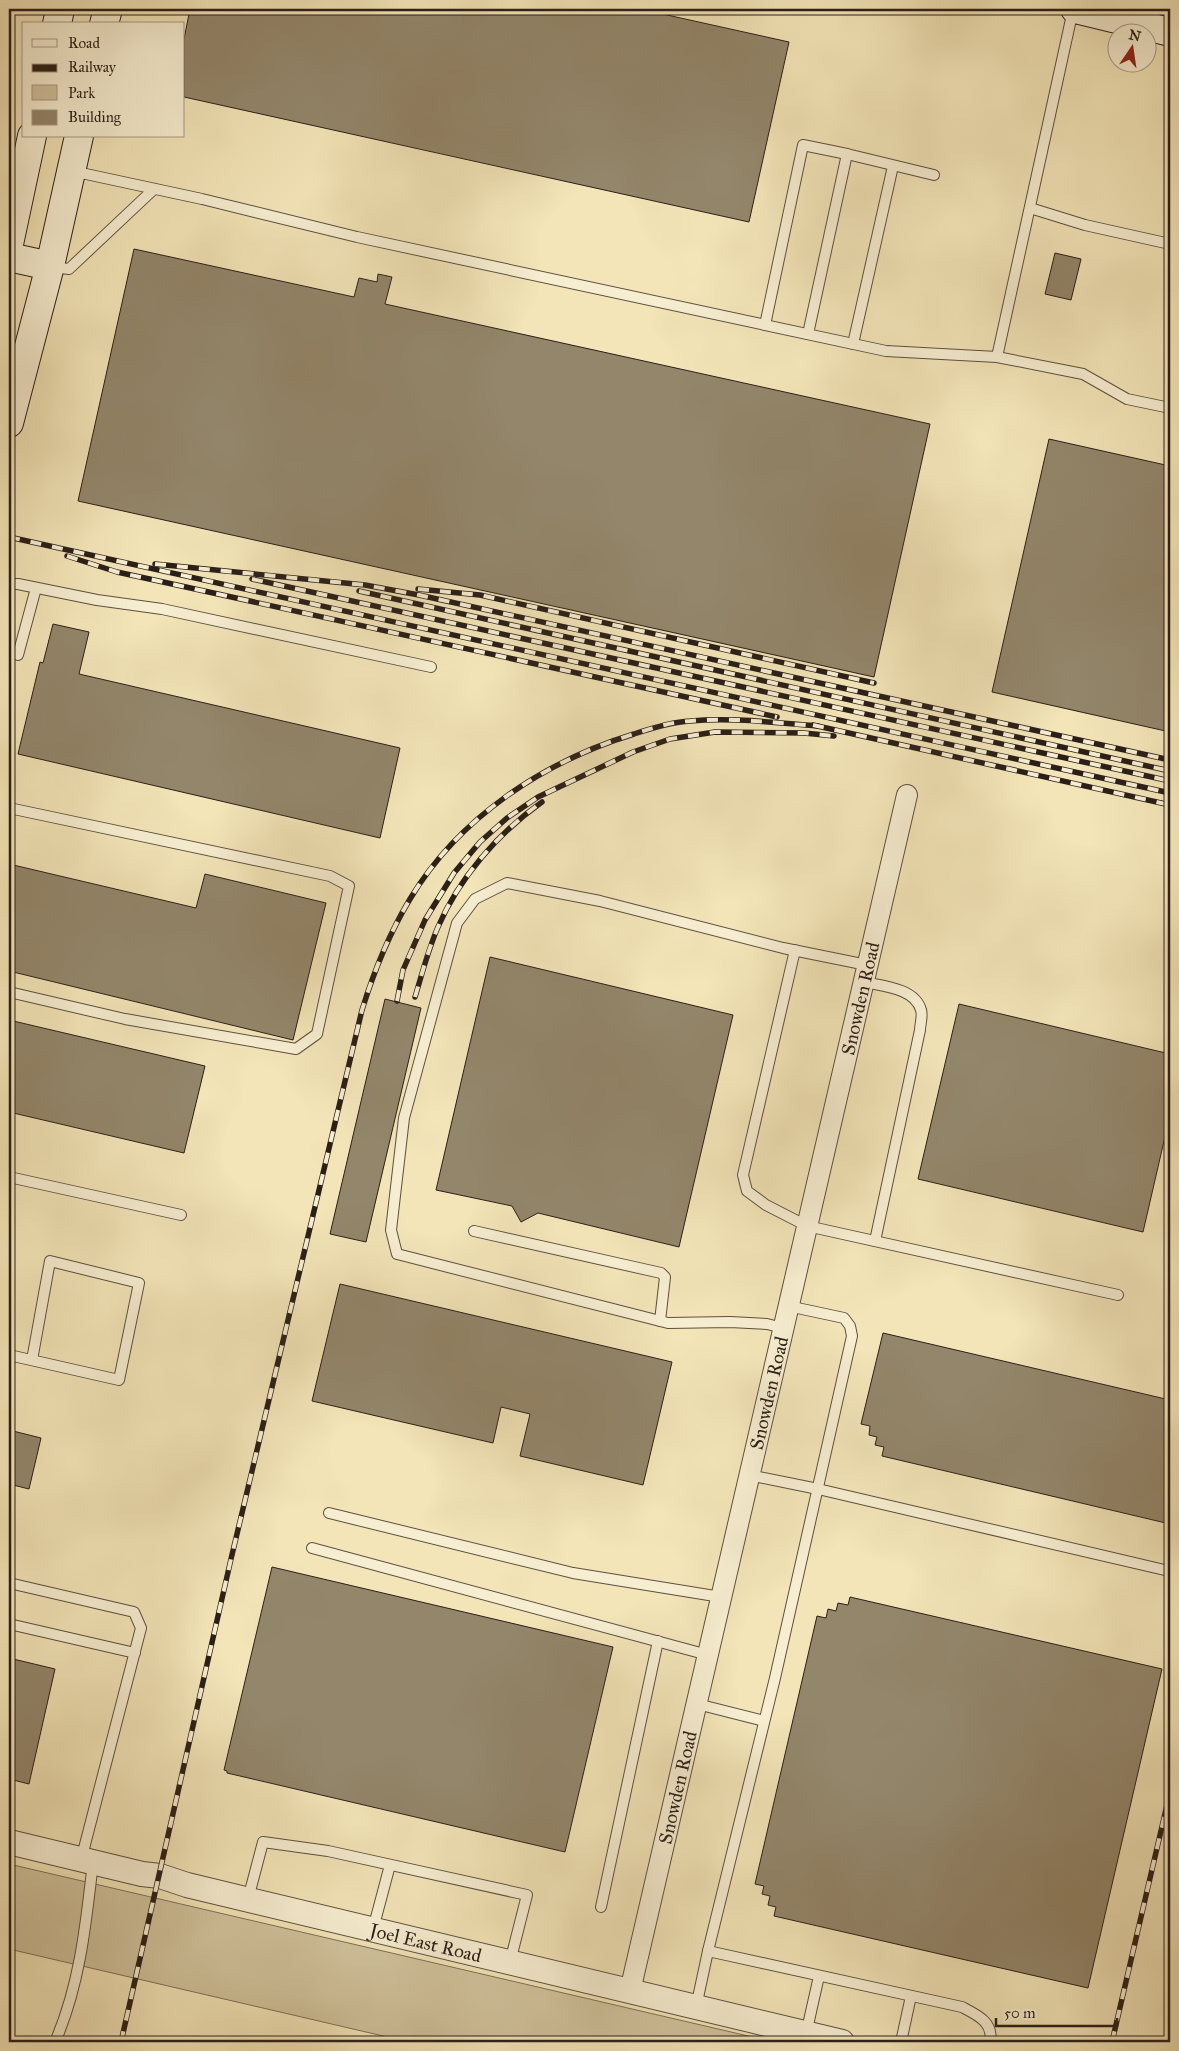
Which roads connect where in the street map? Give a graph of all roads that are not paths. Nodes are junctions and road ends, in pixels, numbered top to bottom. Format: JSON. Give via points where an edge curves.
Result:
{"nodes":[{"id":1,"x":60,"y":9,"type":"edge"},
{"id":2,"x":108,"y":9,"type":"edge"},
{"id":3,"x":1074,"y":9,"type":"edge"},
{"id":4,"x":57,"y":22,"type":"edge"},
{"id":5,"x":105,"y":22,"type":"edge"},
{"id":6,"x":1170,"y":32,"type":"edge"},
{"id":7,"x":32,"y":138,"type":"edge"},
{"id":8,"x":79,"y":138,"type":"edge"},
{"id":9,"x":847,"y":154,"type":"junction"},
{"id":10,"x":893,"y":166,"type":"junction"},
{"id":11,"x":72,"y":171,"type":"junction"},
{"id":12,"x":934,"y":175,"type":"dead end"},
{"id":13,"x":154,"y":189,"type":"junction"},
{"id":14,"x":1030,"y":208,"type":"junction"},
{"id":15,"x":9,"y":244,"type":"edge"},
{"id":16,"x":1170,"y":244,"type":"edge"},
{"id":17,"x":9,"y":257,"type":"edge"},
{"id":18,"x":50,"y":266,"type":"junction"},
{"id":19,"x":765,"y":325,"type":"junction"},
{"id":20,"x":808,"y":334,"type":"junction"},
{"id":21,"x":854,"y":344,"type":"junction"},
{"id":22,"x":997,"y":357,"type":"junction"},
{"id":23,"x":1170,"y":408,"type":"edge"},
{"id":24,"x":9,"y":423,"type":"edge"},
{"id":25,"x":9,"y":584,"type":"edge"},
{"id":26,"x":36,"y":588,"type":"junction"},
{"id":27,"x":18,"y":654,"type":"dead end"},
{"id":28,"x":431,"y":667,"type":"dead end"},
{"id":29,"x":907,"y":795,"type":"dead end"},
{"id":30,"x":9,"y":808,"type":"edge"},
{"id":31,"x":795,"y":950,"type":"junction"},
{"id":32,"x":866,"y":974,"type":"junction"},
{"id":33,"x":9,"y":992,"type":"edge"},
{"id":34,"x":9,"y":1177,"type":"edge"},
{"id":35,"x":181,"y":1216,"type":"dead end"},
{"id":36,"x":807,"y":1226,"type":"junction"},
{"id":37,"x":474,"y":1231,"type":"dead end"},
{"id":38,"x":875,"y":1241,"type":"junction"},
{"id":39,"x":1118,"y":1295,"type":"dead end"},
{"id":40,"x":788,"y":1306,"type":"junction"},
{"id":41,"x":660,"y":1321,"type":"junction"},
{"id":42,"x":783,"y":1328,"type":"junction"},
{"id":43,"x":9,"y":1355,"type":"edge"},
{"id":44,"x":32,"y":1360,"type":"junction"},
{"id":45,"x":749,"y":1476,"type":"junction"},
{"id":46,"x":818,"y":1489,"type":"junction"},
{"id":47,"x":329,"y":1513,"type":"dead end"},
{"id":48,"x":312,"y":1548,"type":"dead end"},
{"id":49,"x":1169,"y":1571,"type":"edge"},
{"id":50,"x":9,"y":1583,"type":"edge"},
{"id":51,"x":721,"y":1597,"type":"junction"},
{"id":52,"x":9,"y":1624,"type":"edge"},
{"id":53,"x":658,"y":1641,"type":"junction"},
{"id":54,"x":135,"y":1654,"type":"junction"},
{"id":55,"x":708,"y":1655,"type":"junction"},
{"id":56,"x":697,"y":1704,"type":"junction"},
{"id":57,"x":764,"y":1721,"type":"junction"},
{"id":58,"x":9,"y":1842,"type":"edge"},
{"id":59,"x":87,"y":1861,"type":"junction"},
{"id":60,"x":390,"y":1865,"type":"junction"},
{"id":61,"x":248,"y":1900,"type":"junction"},
{"id":62,"x":601,"y":1907,"type":"dead end"},
{"id":63,"x":373,"y":1929,"type":"junction"},
{"id":64,"x":708,"y":1951,"type":"junction"},
{"id":65,"x":510,"y":1962,"type":"junction"},
{"id":66,"x":819,"y":1976,"type":"junction"},
{"id":67,"x":630,"y":1991,"type":"junction"},
{"id":68,"x":911,"y":1996,"type":"junction"},
{"id":69,"x":696,"y":2007,"type":"junction"},
{"id":70,"x":806,"y":2034,"type":"junction"},
{"id":71,"x":55,"y":2042,"type":"edge"},
{"id":72,"x":842,"y":2042,"type":"edge"},
{"id":73,"x":901,"y":2042,"type":"edge"},
{"id":74,"x":990,"y":2042,"type":"edge"}],
"edges":[{"from":1,"to":4,"type":"main road"},
{"from":2,"to":5,"type":"main road"},
{"from":3,"to":6,"type":"main road"},
{"from":3,"to":14,"type":"lane"},
{"from":7,"to":15,"type":"main road"},
{"from":8,"to":11,"type":"main road"},
{"from":9,"to":10,"type":"lane"},
{"from":9,"to":19,"type":"lane","via":[[803,145]]},
{"from":9,"to":20,"type":"lane"},
{"from":10,"to":12,"type":"lane"},
{"from":10,"to":21,"type":"lane"},
{"from":11,"to":13,"type":"lane"},
{"from":11,"to":18,"type":"main road"},
{"from":13,"to":18,"type":"lane","via":[[69,269]]},
{"from":13,"to":19,"type":"lane","via":[[357,237]]},
{"from":14,"to":16,"type":"lane","via":[[1085,225]]},
{"from":14,"to":22,"type":"lane"},
{"from":17,"to":18,"type":"main road"},
{"from":18,"to":24,"type":"main road"},
{"from":19,"to":20,"type":"lane"},
{"from":20,"to":21,"type":"lane"},
{"from":21,"to":22,"type":"lane","via":[[886,351]]},
{"from":22,"to":23,"type":"lane","via":[[1083,374],[1127,399]]},
{"from":25,"to":26,"type":"lane"},
{"from":26,"to":27,"type":"lane"},
{"from":26,"to":28,"type":"lane","via":[[162,609]]},
{"from":29,"to":32,"type":"street","name":"Snowden Road"},
{"from":30,"to":33,"type":"lane","via":[[330,876],[348,886],[317,1034],[296,1050],[125,1019]]},
{"from":31,"to":32,"type":"lane"},
{"from":31,"to":36,"type":"lane","via":[[743,1175],[748,1191],[766,1205]]},
{"from":31,"to":41,"type":"lane","via":[[600,901],[507,883],[475,899],[457,922],[404,1118],[391,1230],[397,1254]]},
{"from":32,"to":36,"type":"street","name":"Snowden Road"},
{"from":32,"to":38,"type":"lane","via":[[904,991],[917,1002],[921,1011],[920,1030]]},
{"from":34,"to":35,"type":"lane"},
{"from":36,"to":38,"type":"lane"},
{"from":36,"to":40,"type":"street","name":"Snowden Road"},
{"from":37,"to":41,"type":"lane","via":[[661,1272],[665,1277]]},
{"from":38,"to":39,"type":"lane"},
{"from":40,"to":42,"type":"street","name":"Snowden Road"},
{"from":40,"to":46,"type":"lane","via":[[844,1318],[852,1336]]},
{"from":41,"to":42,"type":"lane","via":[[767,1324]]},
{"from":42,"to":45,"type":"street","name":"Snowden Road"},
{"from":43,"to":44,"type":"lane"},
{"from":44,"to":44,"type":"lane","via":[[118,1380],[139,1283],[50,1261]]},
{"from":45,"to":46,"type":"lane"},
{"from":45,"to":51,"type":"street","name":"Snowden Road"},
{"from":46,"to":49,"type":"lane"},
{"from":46,"to":57,"type":"lane"},
{"from":47,"to":51,"type":"lane","via":[[573,1573]]},
{"from":48,"to":53,"type":"lane"},
{"from":50,"to":54,"type":"lane","via":[[134,1612],[142,1628]]},
{"from":51,"to":55,"type":"street","name":"Snowden Road"},
{"from":52,"to":54,"type":"lane"},
{"from":53,"to":55,"type":"lane"},
{"from":53,"to":62,"type":"lane"},
{"from":54,"to":59,"type":"lane"},
{"from":55,"to":56,"type":"street","name":"Snowden Road"},
{"from":56,"to":57,"type":"lane"},
{"from":56,"to":67,"type":"street","name":"Snowden Road"},
{"from":57,"to":64,"type":"lane"},
{"from":58,"to":59,"type":"street","name":"Joel East Road"},
{"from":59,"to":61,"type":"street","name":"Joel East Road","via":[[160,1876]]},
{"from":59,"to":71,"type":"lane","via":[[83,1950]]},
{"from":60,"to":61,"type":"lane","via":[[328,1851],[263,1842]]},
{"from":60,"to":63,"type":"lane"},
{"from":60,"to":65,"type":"lane","via":[[527,1895]]},
{"from":61,"to":63,"type":"street","name":"Joel East Road"},
{"from":63,"to":65,"type":"street","name":"Joel East Road"},
{"from":64,"to":66,"type":"lane"},
{"from":64,"to":69,"type":"lane"},
{"from":65,"to":67,"type":"street","name":"Joel East Road"},
{"from":66,"to":68,"type":"lane"},
{"from":66,"to":70,"type":"lane"},
{"from":67,"to":69,"type":"street","name":"Joel East Road"},
{"from":68,"to":73,"type":"lane"},
{"from":68,"to":74,"type":"lane","via":[[962,2007],[981,2017],[989,2026]]},
{"from":69,"to":70,"type":"street","name":"Joel East Road"},
{"from":70,"to":72,"type":"street","name":"Joel East Road"}]}
